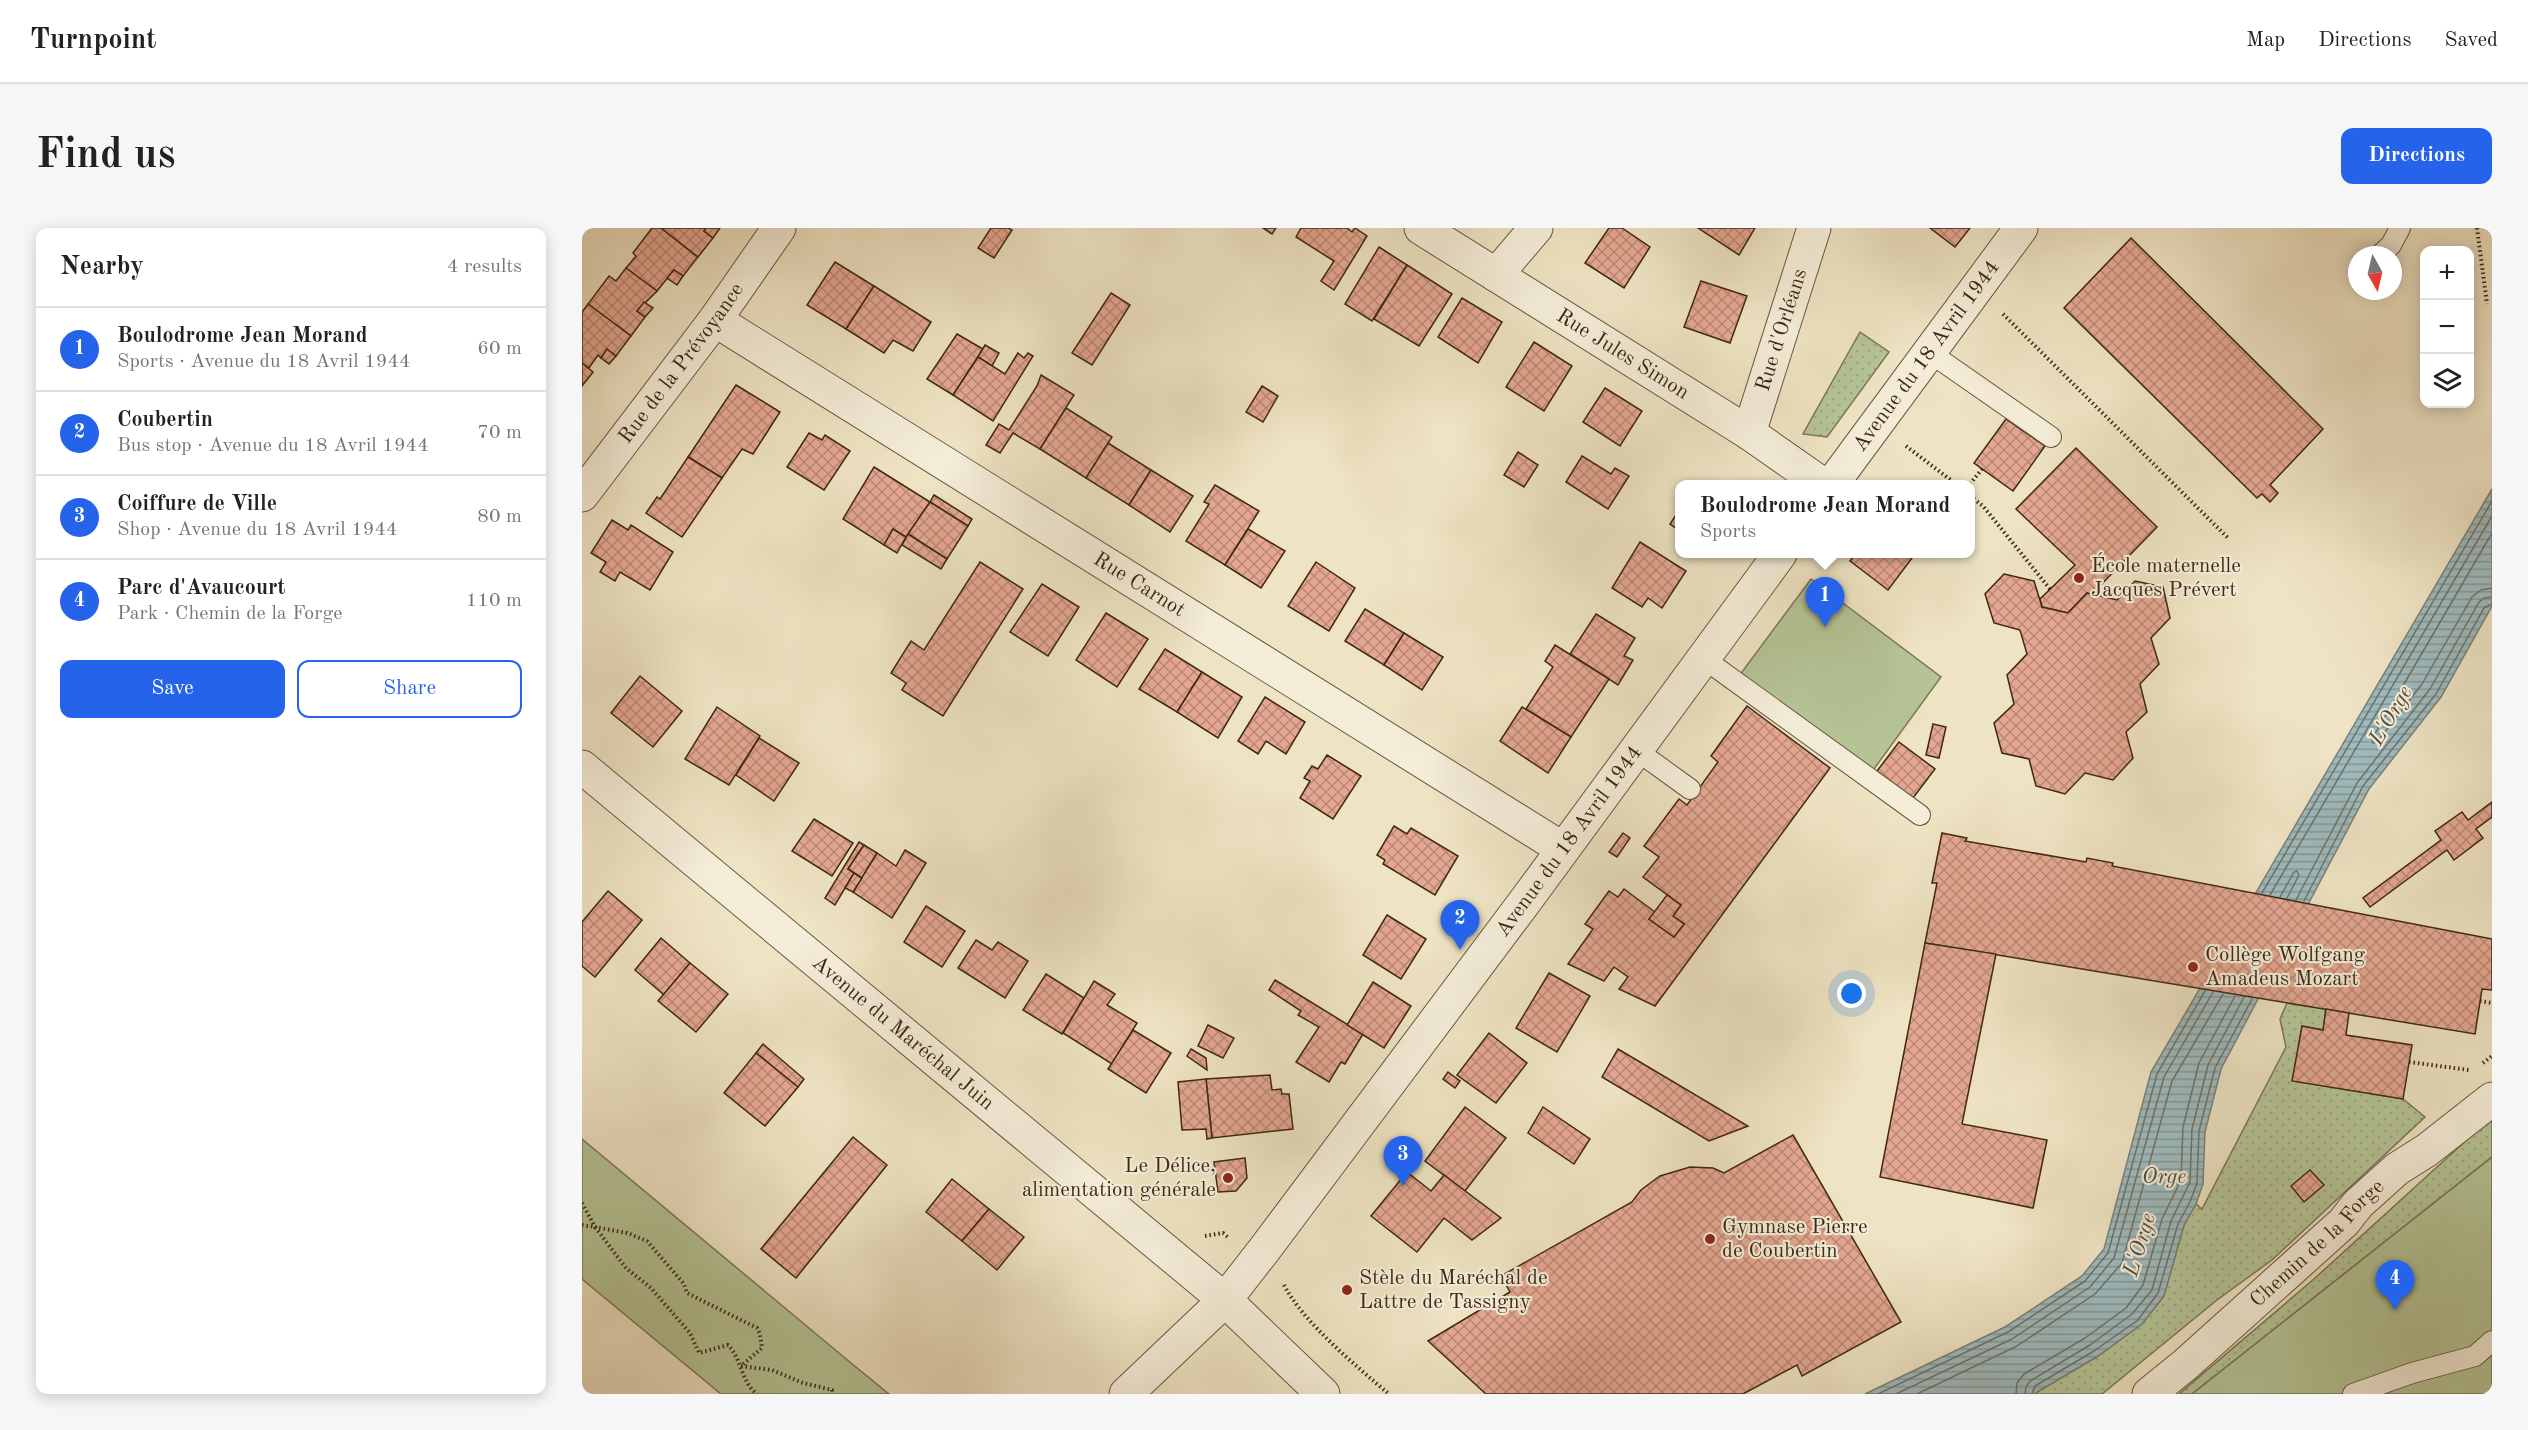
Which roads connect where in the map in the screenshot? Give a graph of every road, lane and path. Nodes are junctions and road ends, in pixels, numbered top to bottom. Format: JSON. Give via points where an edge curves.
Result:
{"nodes":[{"id":1,"x":779,"y":228,"type":"edge"},
{"id":2,"x":1421,"y":228,"type":"edge"},
{"id":3,"x":1536,"y":228,"type":"edge"},
{"id":4,"x":1814,"y":228,"type":"edge"},
{"id":5,"x":2021,"y":228,"type":"edge"},
{"id":6,"x":2400,"y":228,"type":"edge"},
{"id":7,"x":2477,"y":228,"type":"edge"},
{"id":8,"x":2390,"y":246,"type":"edge"},
{"id":9,"x":1496,"y":274,"type":"junction"},
{"id":10,"x":1974,"y":291,"type":"junction"},
{"id":11,"x":2487,"y":304,"type":"dead end"},
{"id":12,"x":715,"y":320,"type":"junction"},
{"id":13,"x":1929,"y":352,"type":"junction"},
{"id":14,"x":1876,"y":425,"type":"junction"},
{"id":15,"x":1749,"y":433,"type":"junction"},
{"id":16,"x":2051,"y":437,"type":"dead end"},
{"id":17,"x":1982,"y":469,"type":"dead end"},
{"id":18,"x":1815,"y":480,"type":"edge"},
{"id":19,"x":1835,"y":480,"type":"edge"},
{"id":20,"x":1951,"y":480,"type":"edge"},
{"id":21,"x":1973,"y":480,"type":"edge"},
{"id":22,"x":582,"y":495,"type":"edge"},
{"id":23,"x":1975,"y":499,"type":"edge"},
{"id":24,"x":2229,"y":539,"type":"dead end"},
{"id":25,"x":1777,"y":558,"type":"edge"},
{"id":26,"x":2050,"y":589,"type":"dead end"},
{"id":27,"x":1703,"y":658,"type":"junction"},
{"id":28,"x":1636,"y":750,"type":"junction"},
{"id":29,"x":582,"y":767,"type":"edge"},
{"id":30,"x":1690,"y":789,"type":"dead end"},
{"id":31,"x":1920,"y":815,"type":"dead end"},
{"id":32,"x":1563,"y":849,"type":"junction"},
{"id":33,"x":2480,"y":1001,"type":"dead end"},
{"id":34,"x":2492,"y":1003,"type":"edge"},
{"id":35,"x":2492,"y":1056,"type":"edge"},
{"id":36,"x":2409,"y":1062,"type":"dead end"},
{"id":37,"x":2479,"y":1066,"type":"dead end"},
{"id":38,"x":2472,"y":1071,"type":"dead end"},
{"id":39,"x":2492,"y":1099,"type":"edge"},
{"id":40,"x":582,"y":1203,"type":"edge"},
{"id":41,"x":582,"y":1225,"type":"edge"},
{"id":42,"x":596,"y":1227,"type":"junction"},
{"id":43,"x":1256,"y":1260,"type":"junction"},
{"id":44,"x":1225,"y":1300,"type":"junction"},
{"id":45,"x":2492,"y":1341,"type":"edge"},
{"id":46,"x":741,"y":1366,"type":"junction"},
{"id":47,"x":756,"y":1394,"type":"edge"},
{"id":48,"x":832,"y":1394,"type":"edge"},
{"id":49,"x":1126,"y":1394,"type":"edge"},
{"id":50,"x":1323,"y":1394,"type":"edge"},
{"id":51,"x":1389,"y":1394,"type":"edge"},
{"id":52,"x":2149,"y":1394,"type":"edge"},
{"id":53,"x":2352,"y":1394,"type":"edge"}],
"edges":[{"from":1,"to":12,"type":"street","name":"Rue de la Prévoyance"},
{"from":2,"to":9,"type":"street","name":"Rue Jules Simon"},
{"from":3,"to":9,"type":"street"},
{"from":4,"to":15,"type":"street","name":"Rue d'Orléans"},
{"from":5,"to":10,"type":"street","name":"Avenue du 18 Avril 1944"},
{"from":6,"to":8,"type":"lane"},
{"from":7,"to":11,"type":"path"},
{"from":9,"to":15,"type":"street","name":"Rue Jules Simon"},
{"from":10,"to":13,"type":"street","name":"Avenue du 18 Avril 1944"},
{"from":10,"to":24,"type":"path","via":[[2006,316]]},
{"from":12,"to":22,"type":"street","name":"Rue de la Prévoyance"},
{"from":12,"to":32,"type":"street","name":"Rue Carnot"},
{"from":13,"to":14,"type":"street","name":"Avenue du 18 Avril 1944"},
{"from":13,"to":16,"type":"lane"},
{"from":14,"to":19,"type":"street","name":"Avenue du 18 Avril 1944"},
{"from":14,"to":20,"type":"path"},
{"from":15,"to":18,"type":"street","name":"Rue Jules Simon"},
{"from":17,"to":21,"type":"path"},
{"from":23,"to":26,"type":"path"},
{"from":25,"to":27,"type":"street","name":"Avenue du 18 Avril 1944"},
{"from":27,"to":28,"type":"street","name":"Avenue du 18 Avril 1944"},
{"from":27,"to":31,"type":"lane"},
{"from":28,"to":30,"type":"lane"},
{"from":28,"to":32,"type":"street","name":"Avenue du 18 Avril 1944"},
{"from":29,"to":44,"type":"street","name":"Avenue du Maréchal Juin"},
{"from":32,"to":43,"type":"street","name":"Avenue du 18 Avril 1944"},
{"from":33,"to":34,"type":"path"},
{"from":35,"to":37,"type":"path"},
{"from":36,"to":38,"type":"path"},
{"from":39,"to":52,"type":"street","name":"Chemin de la Forge","via":[[2397,1169],[2358,1203],[2344,1222]]},
{"from":40,"to":42,"type":"path"},
{"from":41,"to":42,"type":"path"},
{"from":42,"to":46,"type":"path","via":[[626,1268],[651,1288],[690,1333],[699,1353],[728,1345]]},
{"from":42,"to":46,"type":"path","via":[[647,1241],[684,1284],[687,1293],[757,1328],[762,1348]]},
{"from":43,"to":44,"type":"street","name":"Avenue du 18 Avril 1944"},
{"from":43,"to":51,"type":"path","via":[[1280,1278],[1293,1303],[1307,1318]]},
{"from":44,"to":49,"type":"street","name":"Avenue du 18 Avril 1944"},
{"from":44,"to":50,"type":"street","name":"Avenue du Maréchal Juin"},
{"from":45,"to":53,"type":"lane","via":[[2475,1356]]},
{"from":46,"to":47,"type":"path","via":[[749,1388]]},
{"from":46,"to":48,"type":"path","via":[[772,1370],[825,1387]]}]}
